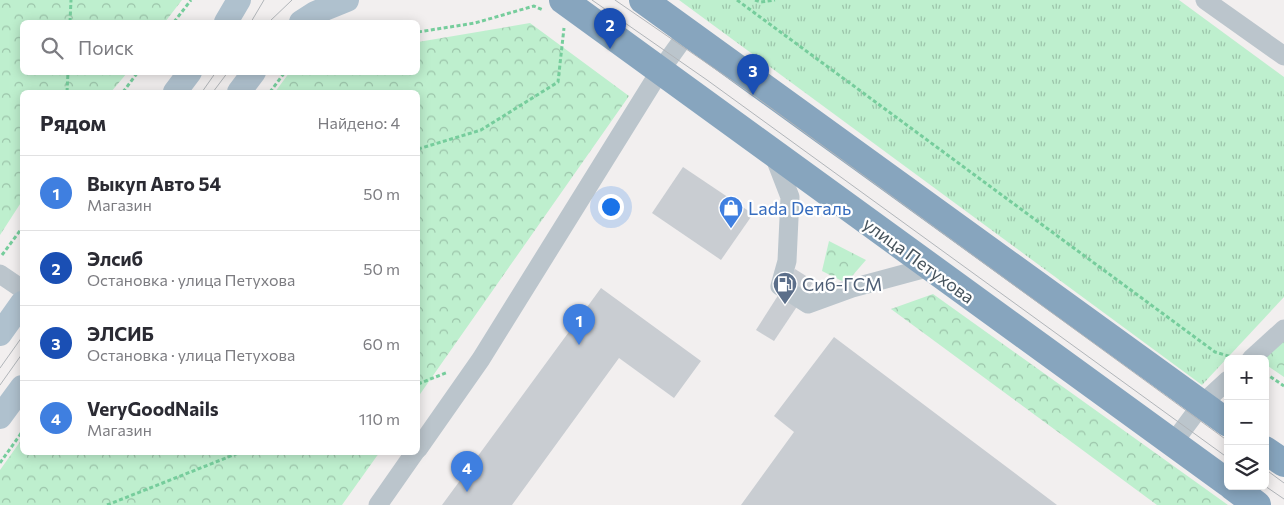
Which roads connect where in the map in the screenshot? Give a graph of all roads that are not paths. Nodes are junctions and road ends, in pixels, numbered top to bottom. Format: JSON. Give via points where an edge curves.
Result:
{"nodes":[{"id":1,"x":239,"y":0,"type":"edge"},
{"id":2,"x":347,"y":0,"type":"edge"},
{"id":3,"x":643,"y":0,"type":"edge"},
{"id":4,"x":1205,"y":0,"type":"edge"},
{"id":5,"x":559,"y":11,"type":"edge"},
{"id":6,"x":227,"y":20,"type":"edge"},
{"id":7,"x":304,"y":20,"type":"edge"},
{"id":8,"x":688,"y":32,"type":"junction"},
{"id":9,"x":1284,"y":56,"type":"edge"},
{"id":10,"x":660,"y":71,"type":"junction"},
{"id":11,"x":188,"y":75,"type":"edge"},
{"id":12,"x":252,"y":75,"type":"edge"},
{"id":13,"x":177,"y":90,"type":"edge"},
{"id":14,"x":240,"y":90,"type":"edge"},
{"id":15,"x":773,"y":153,"type":"junction"},
{"id":16,"x":930,"y":267,"type":"junction"},
{"id":17,"x":0,"y":274,"type":"edge"},
{"id":18,"x":20,"y":289,"type":"edge"},
{"id":19,"x":20,"y":306,"type":"edge"},
{"id":20,"x":1284,"y":329,"type":"edge"},
{"id":21,"x":0,"y":334,"type":"edge"},
{"id":22,"x":1255,"y":355,"type":"edge"},
{"id":23,"x":1224,"y":384,"type":"edge"},
{"id":24,"x":20,"y":390,"type":"edge"},
{"id":25,"x":1202,"y":404,"type":"junction"},
{"id":26,"x":0,"y":417,"type":"edge"},
{"id":27,"x":1224,"y":419,"type":"edge"},
{"id":28,"x":1173,"y":443,"type":"junction"},
{"id":29,"x":420,"y":446,"type":"edge"},
{"id":30,"x":1269,"y":453,"type":"edge"},
{"id":31,"x":413,"y":455,"type":"edge"},
{"id":32,"x":1284,"y":463,"type":"edge"},
{"id":33,"x":1224,"y":480,"type":"edge"},
{"id":34,"x":1237,"y":490,"type":"edge"},
{"id":35,"x":378,"y":505,"type":"edge"},
{"id":36,"x":1258,"y":505,"type":"edge"}],
"edges":[{"from":1,"to":6,"type":"main road"},
{"from":2,"to":7,"type":"main road"},
{"from":3,"to":8,"type":"highway"},
{"from":4,"to":9,"type":"street"},
{"from":5,"to":10,"type":"highway","name":"улица Петухова"},
{"from":8,"to":10,"type":"street"},
{"from":8,"to":25,"type":"highway"},
{"from":10,"to":15,"type":"highway","name":"улица Петухова"},
{"from":10,"to":29,"type":"street","via":[[481,359]]},
{"from":11,"to":13,"type":"main road"},
{"from":12,"to":14,"type":"main road"},
{"from":15,"to":16,"type":"highway","name":"улица Петухова"},
{"from":15,"to":16,"type":"street","via":[[790,197],[787,262],[780,286],[808,304],[852,288]]},
{"from":16,"to":28,"type":"highway","name":"улица Петухова"},
{"from":17,"to":18,"type":"street"},
{"from":19,"to":21,"type":"main road"},
{"from":20,"to":22,"type":"street"},
{"from":23,"to":25,"type":"street"},
{"from":24,"to":26,"type":"main road"},
{"from":25,"to":27,"type":"highway"},
{"from":25,"to":28,"type":"street"},
{"from":28,"to":33,"type":"highway","name":"улица Петухова"},
{"from":30,"to":32,"type":"highway"},
{"from":31,"to":35,"type":"street"},
{"from":34,"to":36,"type":"highway"}]}
